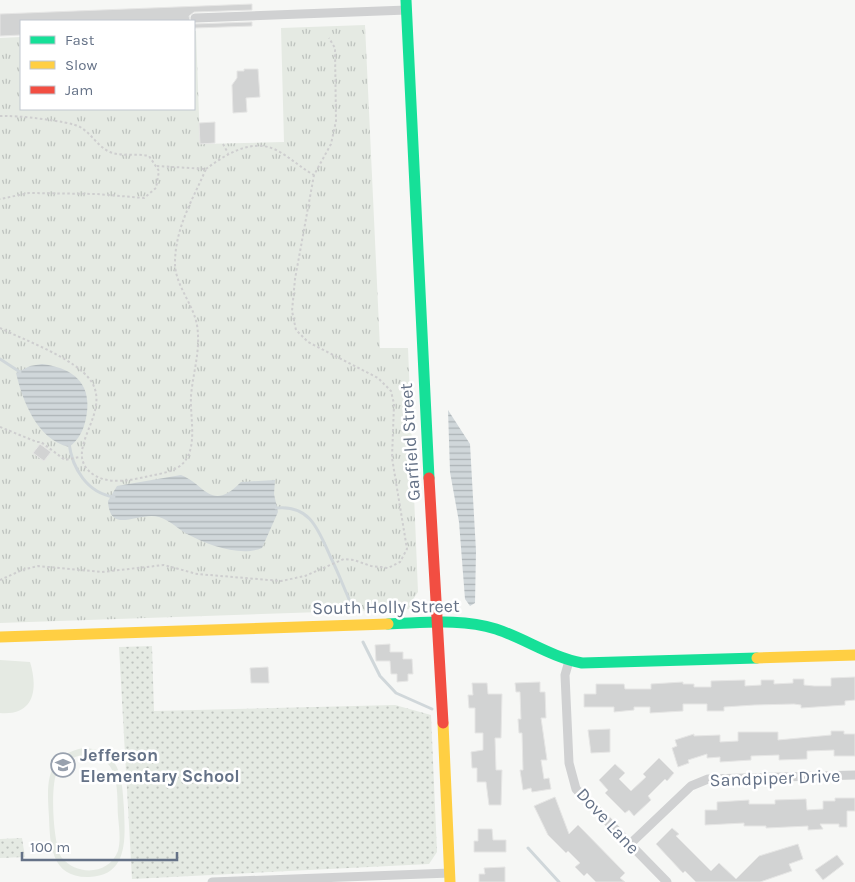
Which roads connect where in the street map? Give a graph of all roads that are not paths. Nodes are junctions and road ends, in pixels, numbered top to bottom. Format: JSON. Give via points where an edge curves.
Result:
{"nodes":[{"id":1,"x":407,"y":5,"type":"edge"},
{"id":2,"x":195,"y":18,"type":"dead end"},
{"id":3,"x":439,"y":622,"type":"junction"},
{"id":4,"x":0,"y":637,"type":"edge"},
{"id":5,"x":855,"y":655,"type":"edge"},
{"id":6,"x":569,"y":661,"type":"junction"},
{"id":7,"x":855,"y":775,"type":"edge"},
{"id":8,"x":629,"y":844,"type":"junction"},
{"id":9,"x":450,"y":877,"type":"edge"},
{"id":10,"x":212,"y":882,"type":"edge"},
{"id":11,"x":667,"y":882,"type":"edge"}],
"edges":[{"from":1,"to":2,"type":"street"},
{"from":1,"to":3,"type":"main road","name":"Garfield Street","via":[[412,186]]},
{"from":3,"to":4,"type":"main road","name":"South Holly Street"},
{"from":3,"to":6,"type":"main road","name":"South Holly Street","via":[[482,625]]},
{"from":3,"to":9,"type":"main road","name":"Garfield Street"},
{"from":5,"to":6,"type":"main road","name":"South Holly Street"},
{"from":6,"to":8,"type":"street","name":"Dove Lane","via":[[566,685],[569,762],[574,783],[581,796]]},
{"from":7,"to":8,"type":"street","name":"Sandpiper Drive","via":[[700,781]]},
{"from":8,"to":11,"type":"street","name":"Dove Lane"},
{"from":9,"to":10,"type":"street"}]}
